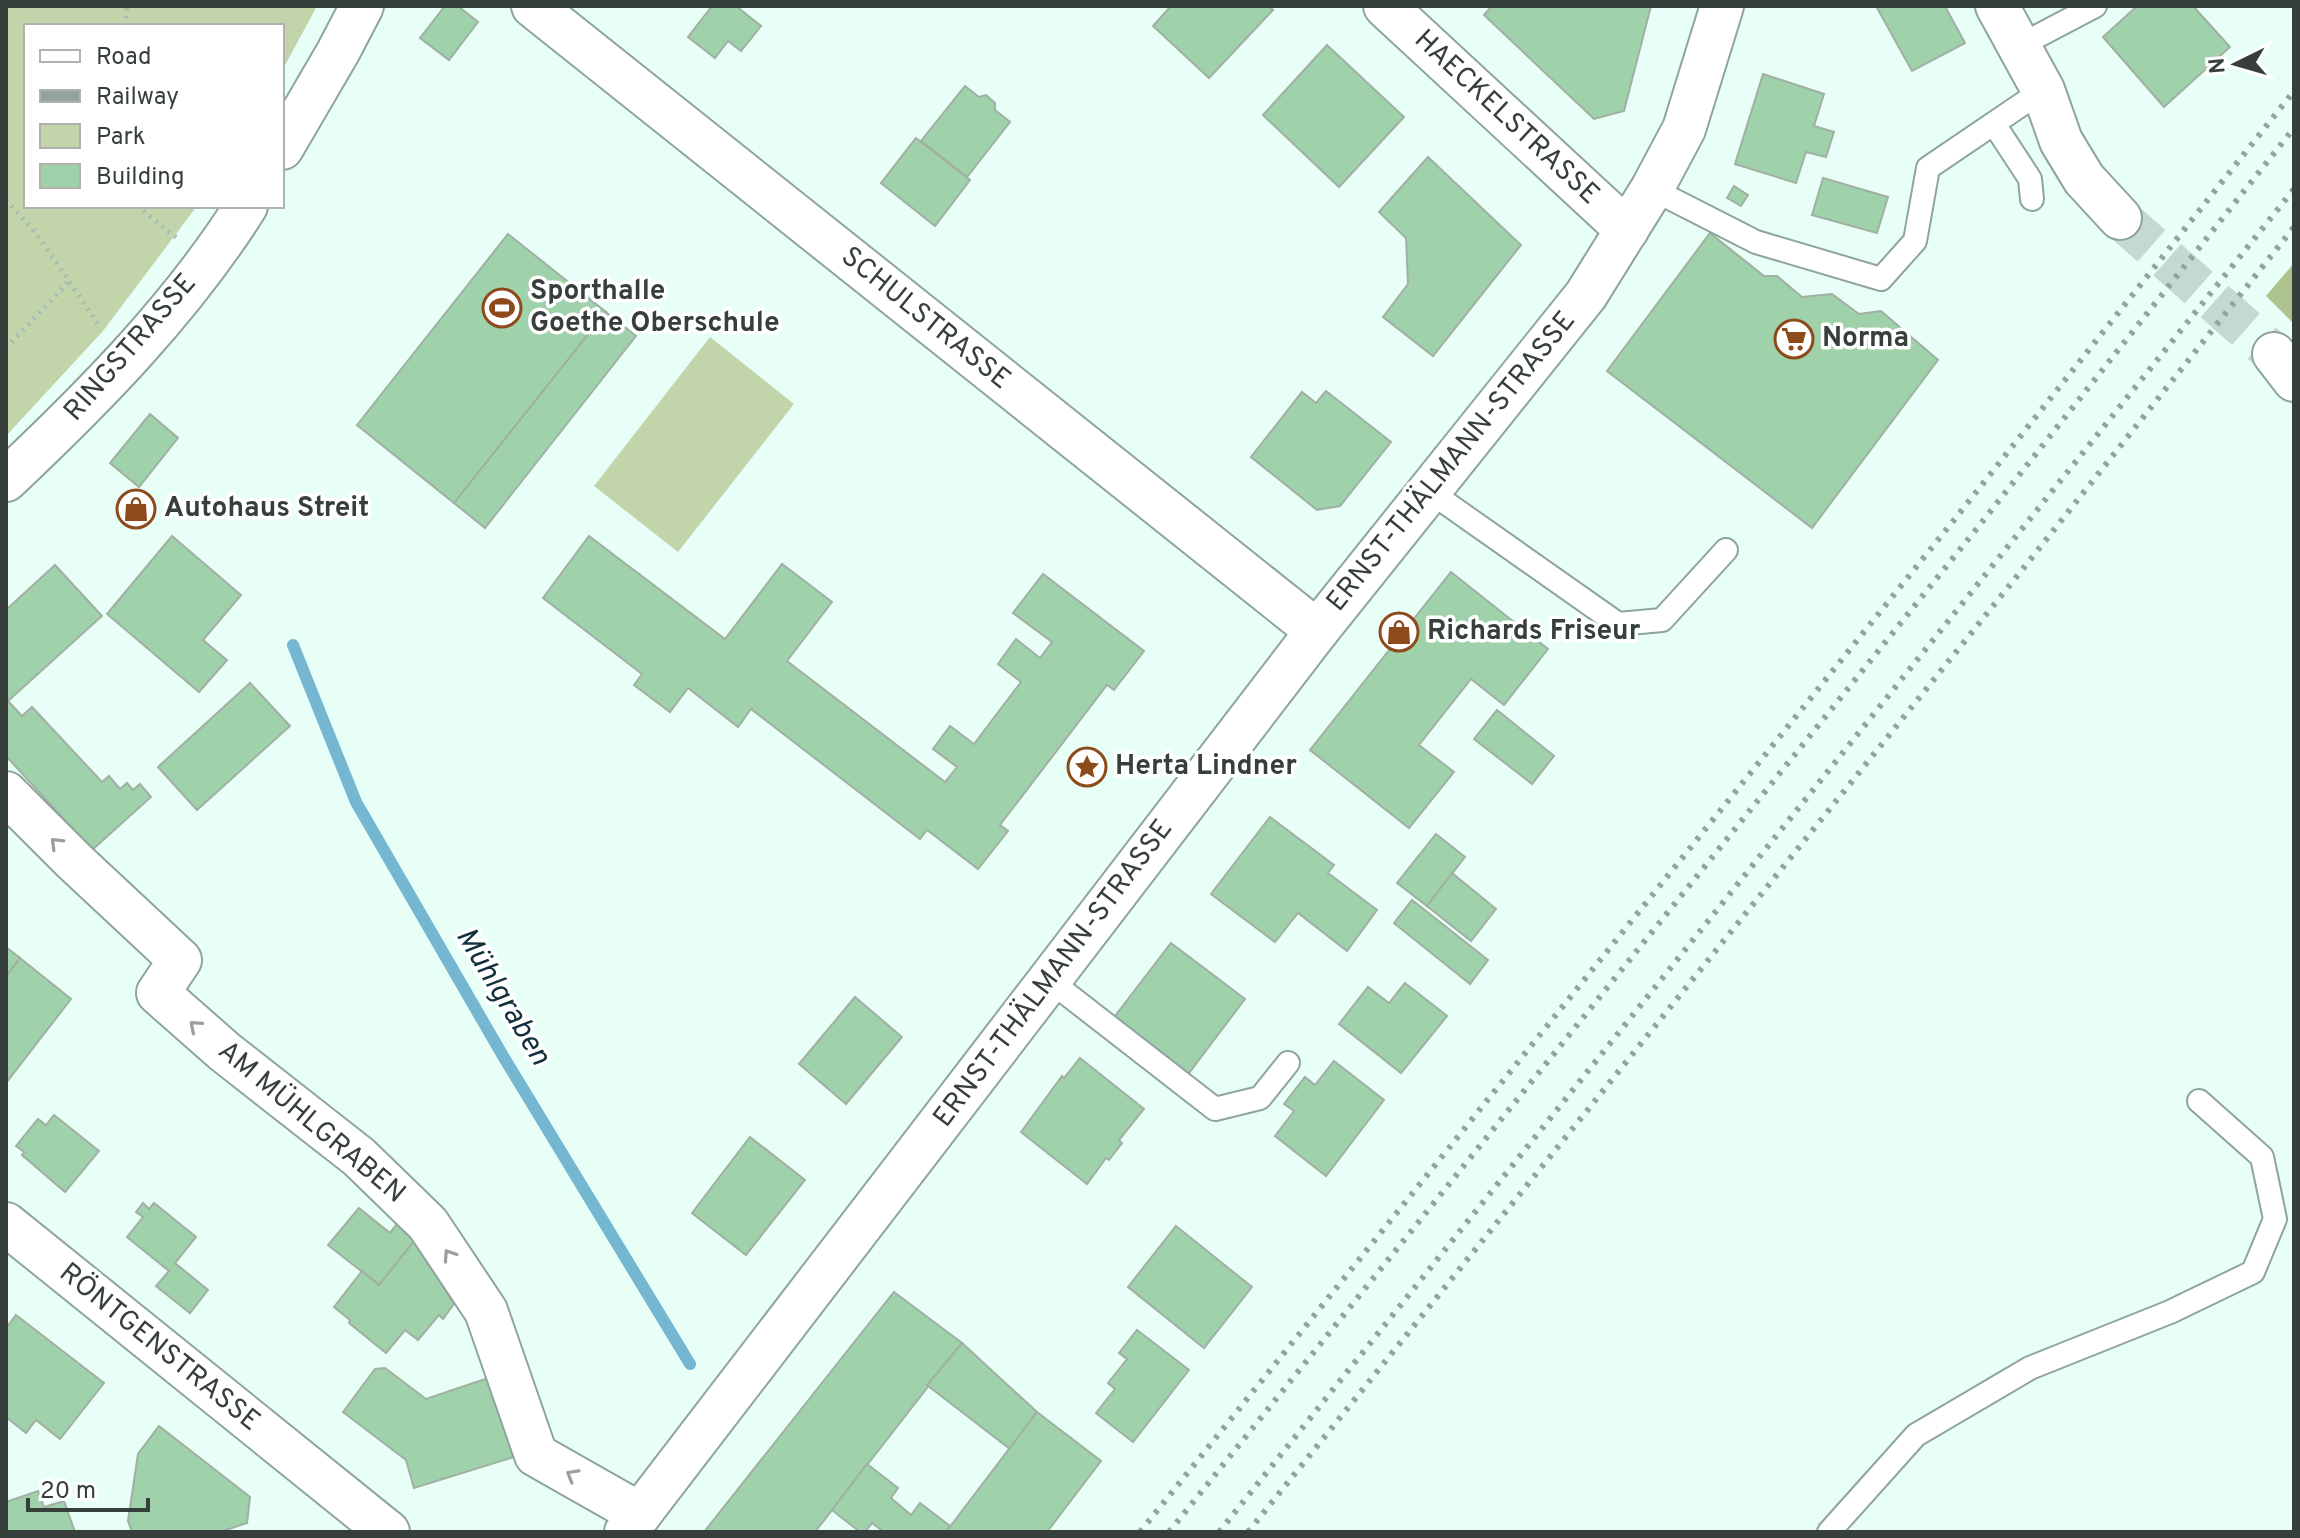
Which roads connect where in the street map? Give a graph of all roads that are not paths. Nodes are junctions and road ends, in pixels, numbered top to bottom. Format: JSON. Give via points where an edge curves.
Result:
{"nodes":[{"id":1,"x":362,"y":6,"type":"edge"},
{"id":2,"x":533,"y":6,"type":"edge"},
{"id":3,"x":1385,"y":6,"type":"edge"},
{"id":4,"x":1722,"y":6,"type":"edge"},
{"id":5,"x":1997,"y":6,"type":"edge"},
{"id":6,"x":2095,"y":6,"type":"edge"},
{"id":7,"x":2019,"y":46,"type":"junction"},
{"id":8,"x":2043,"y":90,"type":"junction"},
{"id":9,"x":1994,"y":124,"type":"junction"},
{"id":10,"x":284,"y":144,"type":"edge"},
{"id":11,"x":1652,"y":189,"type":"junction"},
{"id":12,"x":2032,"y":199,"type":"dead end"},
{"id":13,"x":245,"y":208,"type":"edge"},
{"id":14,"x":2120,"y":218,"type":"tunnel mouth"},
{"id":15,"x":1627,"y":230,"type":"junction"},
{"id":16,"x":7,"y":480,"type":"edge"},
{"id":17,"x":1429,"y":491,"type":"junction"},
{"id":18,"x":1726,"y":550,"type":"dead end"},
{"id":19,"x":1317,"y":631,"type":"junction"},
{"id":20,"x":6,"y":793,"type":"edge"},
{"id":21,"x":1049,"y":980,"type":"junction"},
{"id":22,"x":1288,"y":1063,"type":"dead end"},
{"id":23,"x":2199,"y":1101,"type":"dead end"},
{"id":24,"x":6,"y":1224,"type":"edge"},
{"id":25,"x":633,"y":1523,"type":"edge"},
{"id":26,"x":383,"y":1531,"type":"edge"},
{"id":27,"x":1829,"y":1532,"type":"edge"}],
"edges":[{"from":1,"to":10,"type":"street"},
{"from":2,"to":19,"type":"street","name":"SCHULSTRASSE"},
{"from":3,"to":15,"type":"street","name":"HAECKELSTRASSE"},
{"from":4,"to":11,"type":"street","name":"ERNST-THÄLMANN-STRASSE","via":[[1684,129]]},
{"from":5,"to":7,"type":"street"},
{"from":6,"to":7,"type":"lane"},
{"from":7,"to":8,"type":"street"},
{"from":8,"to":9,"type":"lane"},
{"from":8,"to":14,"type":"street","via":[[2061,141],[2084,179]]},
{"from":9,"to":11,"type":"lane","via":[[1928,168],[1915,241],[1881,279],[1756,242]]},
{"from":9,"to":12,"type":"lane","via":[[2030,179]]},
{"from":11,"to":15,"type":"street","name":"ERNST-THÄLMANN-STRASSE"},
{"from":13,"to":16,"type":"street","name":"RINGSTRASSE","via":[[124,365]]},
{"from":15,"to":17,"type":"street","name":"ERNST-THÄLMANN-STRASSE","via":[[1586,295]]},
{"from":17,"to":18,"type":"lane","via":[[1618,624],[1662,620]]},
{"from":17,"to":19,"type":"street","name":"ERNST-THÄLMANN-STRASSE"},
{"from":19,"to":21,"type":"street","name":"ERNST-THÄLMANN-STRASSE"},
{"from":25,"to":20,"type":"street","name":"AM MÜHLGRABEN","one_way":true,"via":[[536,1455],[486,1311],[428,1224],[359,1157],[158,993],[180,960]]},
{"from":21,"to":22,"type":"lane","via":[[1215,1109],[1260,1098]]},
{"from":21,"to":25,"type":"street","name":"ERNST-THÄLMANN-STRASSE"},
{"from":23,"to":27,"type":"lane","via":[[2262,1157],[2275,1219],[2253,1272],[2030,1368],[1916,1435]]},
{"from":24,"to":26,"type":"street","name":"RÖNTGENSTRASSE"}]}
